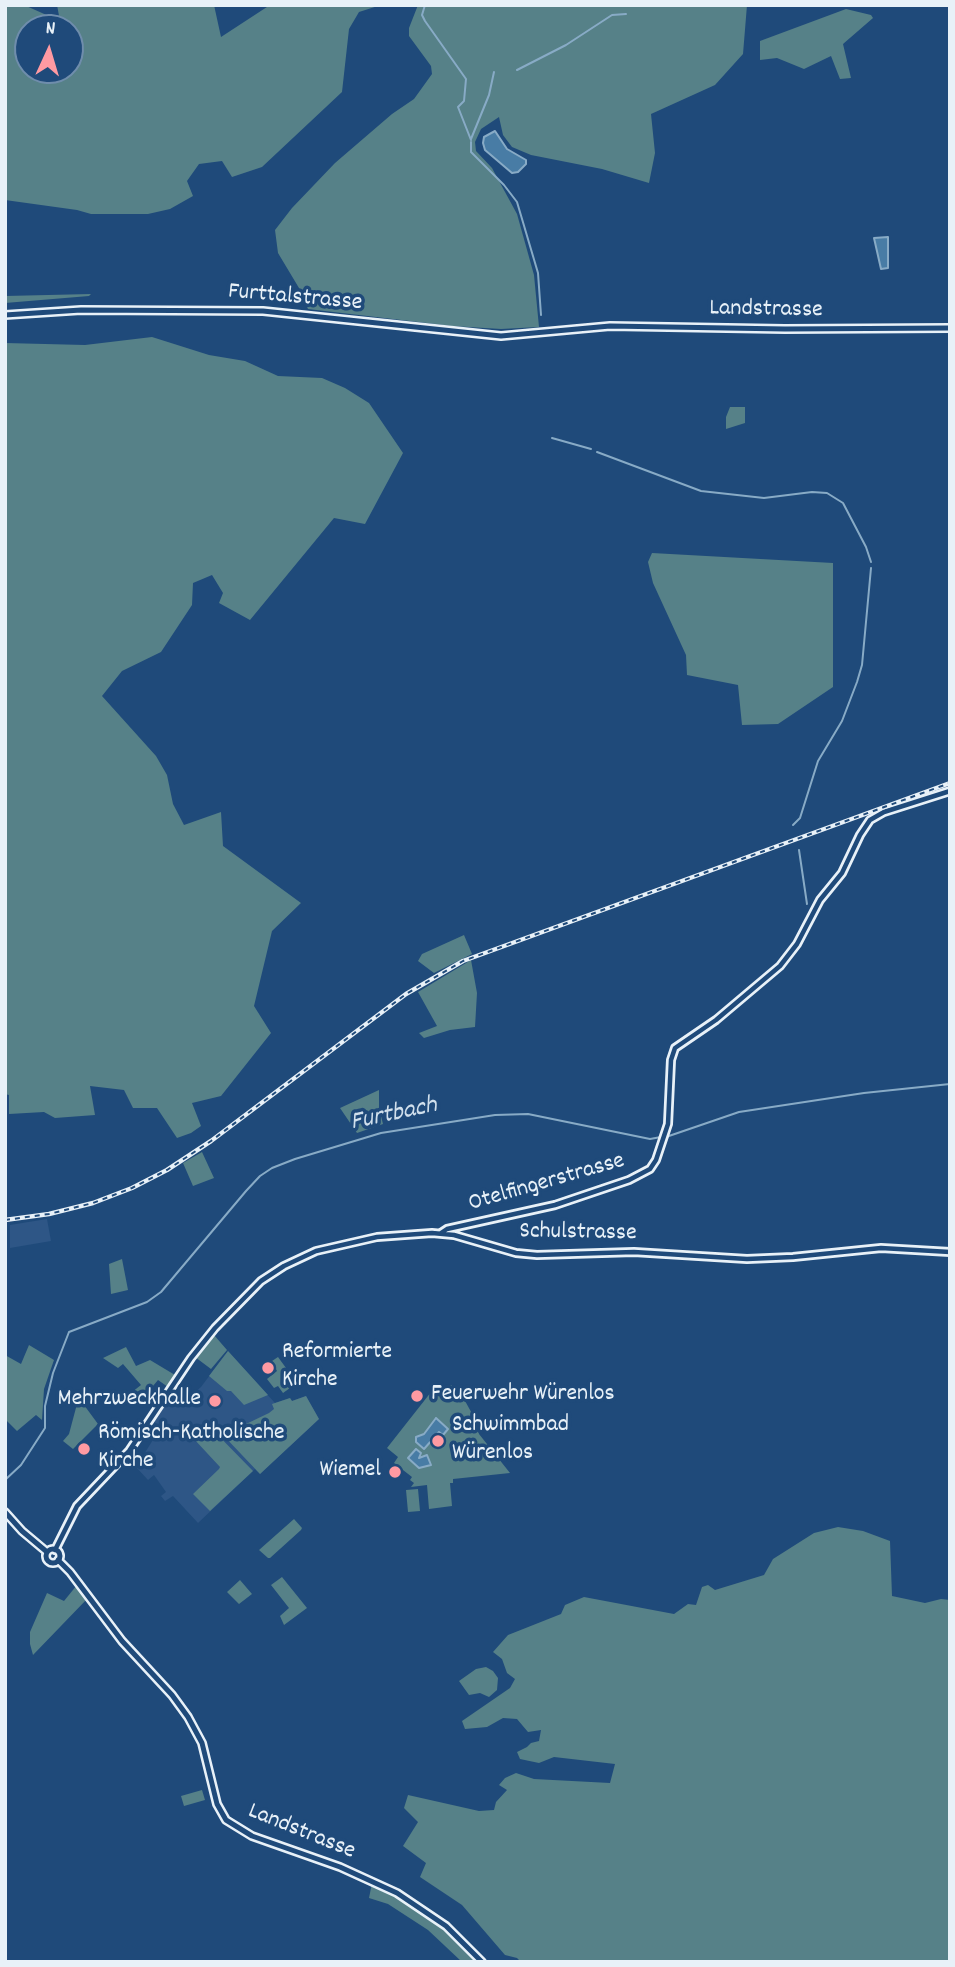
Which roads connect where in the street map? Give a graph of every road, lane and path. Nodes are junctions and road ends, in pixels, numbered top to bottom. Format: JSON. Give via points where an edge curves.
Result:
{"nodes":[{"id":1,"x":5,"y":315,"type":"edge"},
{"id":2,"x":581,"y":328,"type":"joint"},
{"id":3,"x":950,"y":328,"type":"edge"},
{"id":4,"x":950,"y":791,"type":"edge"},
{"id":5,"x":440,"y":1233,"type":"junction"},
{"id":6,"x":950,"y":1252,"type":"edge"},
{"id":7,"x":5,"y":1513,"type":"edge"},
{"id":8,"x":55,"y":1550,"type":"junction"},
{"id":9,"x":47,"y":1552,"type":"junction"},
{"id":10,"x":58,"y":1560,"type":"junction"},
{"id":11,"x":482,"y":1962,"type":"edge"}],
"edges":[{"from":1,"to":2,"type":"main road","name":"Furttalstrasse","via":[[214,309],[501,336]]},
{"from":2,"to":3,"type":"main road","name":"Landstrasse"},
{"from":4,"to":5,"type":"street","name":"Otelfingerstrasse","via":[[870,820],[842,873],[780,966],[675,1048],[669,1115],[654,1165],[638,1176],[536,1211]]},
{"from":5,"to":6,"type":"street","name":"Schulstrasse","via":[[537,1255],[624,1252],[768,1258],[869,1249]]},
{"from":5,"to":8,"type":"street","name":"Schulstrasse","via":[[336,1245],[296,1259],[261,1281],[191,1358],[124,1458],[77,1506]]},
{"from":7,"to":9,"type":"main road"},
{"from":8,"to":9,"type":"main road"},
{"from":8,"to":10,"type":"main road"},
{"from":9,"to":10,"type":"main road","via":[[48,1561]]},
{"from":10,"to":11,"type":"main road","name":"Landstrasse","via":[[188,1717],[202,1743],[217,1804],[226,1820],[252,1836],[397,1893],[446,1926]]}]}
